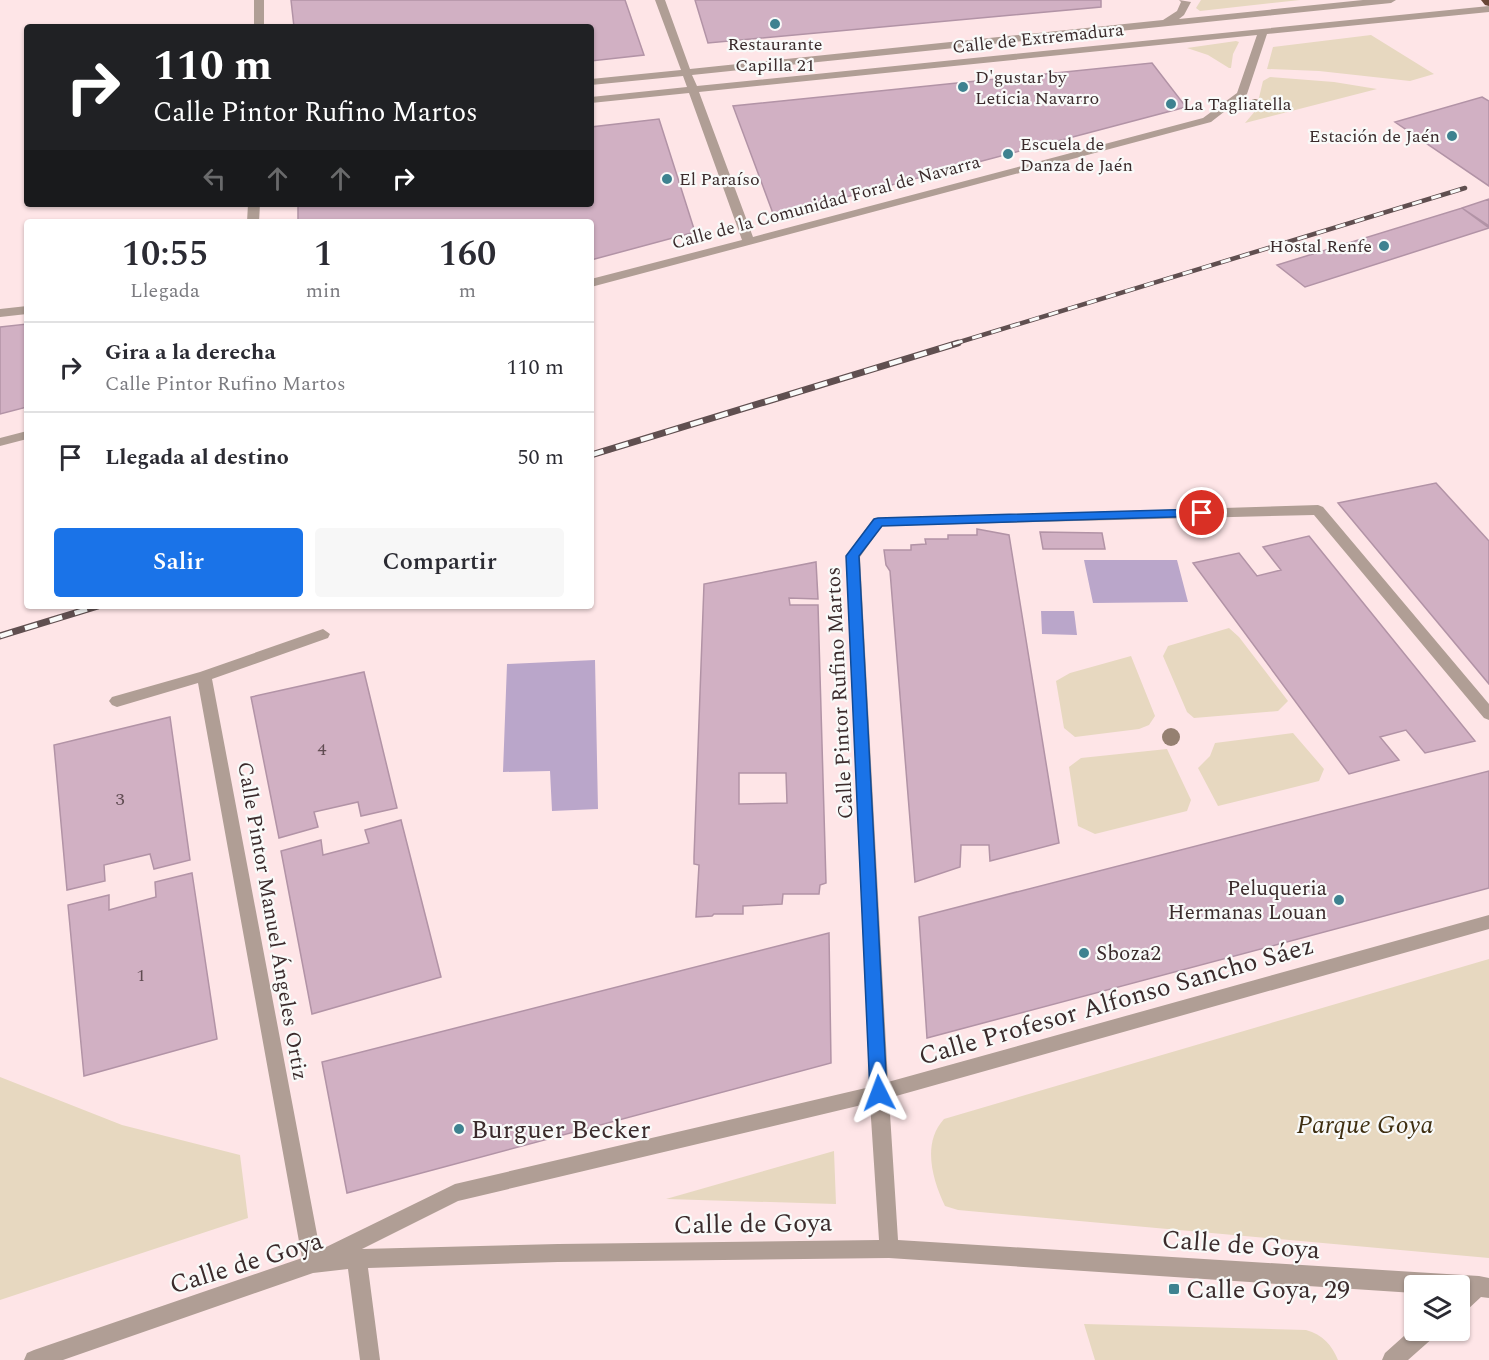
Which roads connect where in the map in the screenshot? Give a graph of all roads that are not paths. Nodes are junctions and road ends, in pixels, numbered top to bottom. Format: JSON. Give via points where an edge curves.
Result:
{"nodes":[{"id":1,"x":259,"y":0,"type":"edge"},
{"id":2,"x":660,"y":0,"type":"edge"},
{"id":3,"x":1184,"y":0,"type":"edge"},
{"id":4,"x":1392,"y":0,"type":"edge"},
{"id":5,"x":1489,"y":9,"type":"edge"},
{"id":6,"x":259,"y":24,"type":"edge"},
{"id":7,"x":1165,"y":24,"type":"junction"},
{"id":8,"x":1263,"y":31,"type":"junction"},
{"id":9,"x":686,"y":72,"type":"junction"},
{"id":10,"x":594,"y":82,"type":"edge"},
{"id":11,"x":694,"y":89,"type":"junction"},
{"id":12,"x":594,"y":100,"type":"edge"},
{"id":13,"x":748,"y":240,"type":"junction"},
{"id":14,"x":594,"y":282,"type":"edge"},
{"id":15,"x":24,"y":310,"type":"edge"},
{"id":16,"x":0,"y":313,"type":"edge"},
{"id":17,"x":24,"y":436,"type":"edge"},
{"id":18,"x":0,"y":442,"type":"edge"},
{"id":19,"x":323,"y":634,"type":"dead end"},
{"id":20,"x":204,"y":676,"type":"junction"},
{"id":21,"x":117,"y":701,"type":"dead end"},
{"id":22,"x":1489,"y":714,"type":"edge"},
{"id":23,"x":1489,"y":922,"type":"edge"},
{"id":24,"x":879,"y":1093,"type":"junction"},
{"id":25,"x":888,"y":1249,"type":"junction"},
{"id":26,"x":357,"y":1259,"type":"junction"},
{"id":27,"x":313,"y":1264,"type":"junction"},
{"id":28,"x":1484,"y":1287,"type":"edge"},
{"id":29,"x":1470,"y":1296,"type":"edge"},
{"id":30,"x":1414,"y":1341,"type":"edge"},
{"id":31,"x":34,"y":1360,"type":"edge"},
{"id":32,"x":370,"y":1360,"type":"edge"},
{"id":33,"x":1392,"y":1360,"type":"edge"}],
"edges":[{"from":1,"to":6,"type":"street"},
{"from":2,"to":9,"type":"street"},
{"from":3,"to":7,"type":"street","via":[[1181,13]]},
{"from":4,"to":7,"type":"street","name":"Calle de Extremadura"},
{"from":5,"to":8,"type":"street","name":"Calle de Extremadura"},
{"from":7,"to":9,"type":"street","name":"Calle de Extremadura"},
{"from":8,"to":11,"type":"street","name":"Calle de Extremadura"},
{"from":8,"to":13,"type":"street","name":"Calle de la Comunidad Foral de Navarra","via":[[1242,94],[1207,120]]},
{"from":9,"to":10,"type":"street","name":"Calle de Extremadura"},
{"from":9,"to":11,"type":"street"},
{"from":11,"to":12,"type":"street","name":"Calle de Extremadura"},
{"from":11,"to":13,"type":"street"},
{"from":13,"to":14,"type":"street","name":"Calle de la Comunidad Foral de Navarra"},
{"from":15,"to":16,"type":"street"},
{"from":17,"to":18,"type":"street"},
{"from":19,"to":20,"type":"street"},
{"from":20,"to":21,"type":"street"},
{"from":20,"to":27,"type":"street","name":"Calle Pintor Manuel Ángeles Ortiz"},
{"from":22,"to":24,"type":"street","name":"Calle Pintor Rufino Martos","via":[[1318,510],[878,522],[853,556]]},
{"from":23,"to":24,"type":"street","name":"Calle Profesor Alfonso Sancho Sáez"},
{"from":24,"to":25,"type":"street"},
{"from":24,"to":27,"type":"street","name":"Calle Profesor Alfonso Sancho Sáez","via":[[455,1192]]},
{"from":25,"to":26,"type":"street","name":"Calle de Goya"},
{"from":25,"to":28,"type":"street","name":"Calle de Goya"},
{"from":26,"to":27,"type":"street","name":"Calle de Goya"},
{"from":26,"to":32,"type":"street"},
{"from":27,"to":31,"type":"street","name":"Calle de Goya"},
{"from":28,"to":29,"type":"street"},
{"from":30,"to":33,"type":"street"}]}
